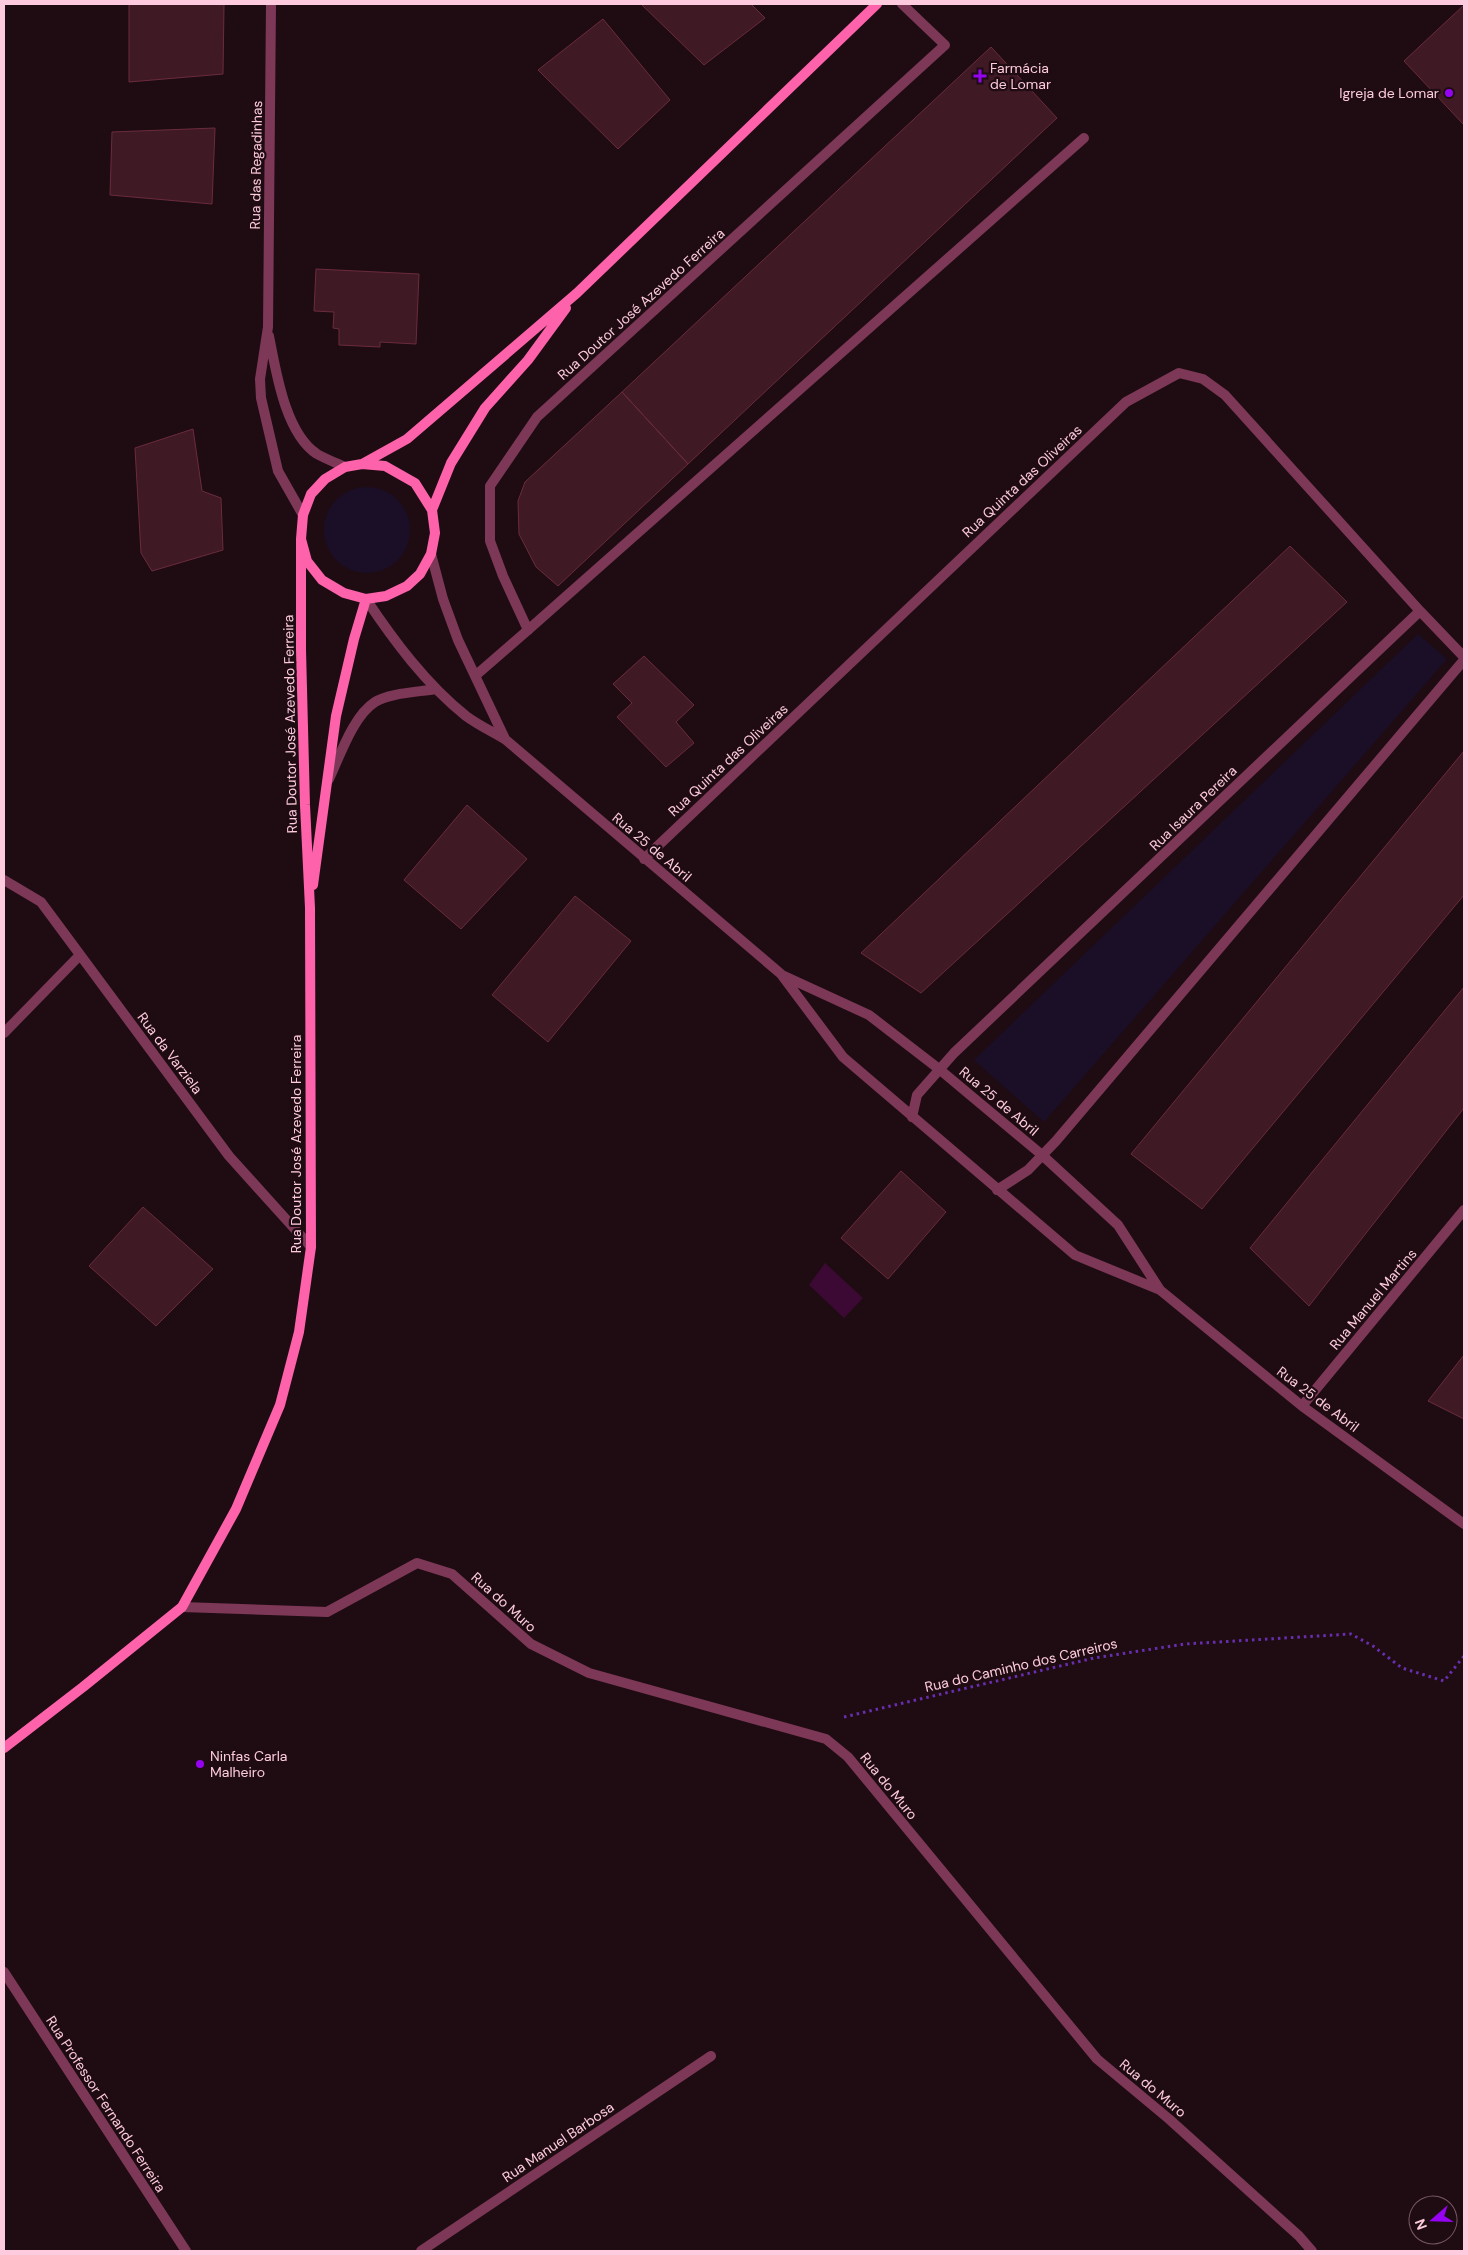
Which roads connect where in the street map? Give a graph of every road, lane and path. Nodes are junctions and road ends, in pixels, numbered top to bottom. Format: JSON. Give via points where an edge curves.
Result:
{"nodes":[{"id":1,"x":271,"y":4,"type":"edge"},
{"id":2,"x":877,"y":4,"type":"edge"},
{"id":3,"x":902,"y":4,"type":"edge"},
{"id":4,"x":1084,"y":138,"type":"dead end"},
{"id":5,"x":577,"y":293,"type":"junction"},
{"id":6,"x":268,"y":327,"type":"junction"},
{"id":7,"x":362,"y":464,"type":"junction"},
{"id":8,"x":345,"y":467,"type":"junction"},
{"id":9,"x":432,"y":510,"type":"junction"},
{"id":10,"x":303,"y":515,"type":"junction"},
{"id":11,"x":301,"y":539,"type":"junction"},
{"id":12,"x":431,"y":554,"type":"junction"},
{"id":13,"x":366,"y":599,"type":"junction"},
{"id":14,"x":1420,"y":611,"type":"junction"},
{"id":15,"x":528,"y":630,"type":"junction"},
{"id":16,"x":1464,"y":659,"type":"edge"},
{"id":17,"x":475,"y":676,"type":"junction"},
{"id":18,"x":436,"y":689,"type":"junction"},
{"id":19,"x":506,"y":740,"type":"junction"},
{"id":20,"x":327,"y":782,"type":"junction"},
{"id":21,"x":644,"y":859,"type":"junction"},
{"id":22,"x":4,"y":880,"type":"edge"},
{"id":23,"x":310,"y":908,"type":"junction"},
{"id":24,"x":80,"y":955,"type":"junction"},
{"id":25,"x":781,"y":974,"type":"junction"},
{"id":26,"x":4,"y":1033,"type":"edge"},
{"id":27,"x":939,"y":1069,"type":"junction"},
{"id":28,"x":912,"y":1117,"type":"junction"},
{"id":29,"x":1042,"y":1155,"type":"junction"},
{"id":30,"x":997,"y":1190,"type":"junction"},
{"id":31,"x":1464,"y":1210,"type":"edge"},
{"id":32,"x":311,"y":1247,"type":"junction"},
{"id":33,"x":1160,"y":1290,"type":"junction"},
{"id":34,"x":1302,"y":1406,"type":"junction"},
{"id":35,"x":1464,"y":1524,"type":"edge"},
{"id":36,"x":182,"y":1607,"type":"junction"},
{"id":37,"x":1464,"y":1656,"type":"edge"},
{"id":38,"x":835,"y":1718,"type":"dead end"},
{"id":39,"x":4,"y":1748,"type":"edge"},
{"id":40,"x":4,"y":1972,"type":"edge"},
{"id":41,"x":712,"y":2056,"type":"dead end"},
{"id":42,"x":186,"y":2251,"type":"edge"},
{"id":43,"x":421,"y":2251,"type":"edge"},
{"id":44,"x":1312,"y":2251,"type":"edge"}],
"edges":[{"from":1,"to":6,"type":"street","name":"Rua das Regadinhas"},
{"from":2,"to":5,"type":"main road","name":"Rua Doutor José Azevedo Ferreira"},
{"from":3,"to":15,"type":"street","name":"Rua Doutor José Azevedo Ferreira","via":[[945,45],[537,418],[490,486],[490,541]]},
{"from":4,"to":15,"type":"street"},
{"from":5,"to":7,"type":"main road","name":"Rua Doutor José Azevedo Ferreira","via":[[407,439]]},
{"from":5,"to":9,"type":"main road","name":"Rua Doutor José Azevedo Ferreira","via":[[528,360],[485,408],[451,463]]},
{"from":6,"to":8,"type":"street","name":"Rua das Regadinhas","via":[[281,394],[301,438],[316,454]]},
{"from":6,"to":10,"type":"street","name":"Rua das Regadinhas","via":[[260,379],[261,398],[278,471]]},
{"from":7,"to":8,"type":"main road","name":"Rua Doutor José Azevedo Ferreira"},
{"from":7,"to":9,"type":"main road","name":"Rua Doutor José Azevedo Ferreira","via":[[385,466],[416,483]]},
{"from":8,"to":10,"type":"main road","name":"Rua Doutor José Azevedo Ferreira","via":[[325,479],[311,494]]},
{"from":9,"to":12,"type":"main road","name":"Rua Doutor José Azevedo Ferreira","via":[[435,533]]},
{"from":10,"to":11,"type":"main road","name":"Rua Doutor José Azevedo Ferreira"},
{"from":11,"to":13,"type":"main road","name":"Rua Doutor José Azevedo Ferreira","via":[[308,561],[322,580],[344,593]]},
{"from":11,"to":23,"type":"main road","name":"Rua Doutor José Azevedo Ferreira","via":[[304,805]]},
{"from":12,"to":13,"type":"main road","name":"Rua Doutor José Azevedo Ferreira","via":[[420,574],[407,586],[386,596]]},
{"from":12,"to":17,"type":"street","name":"Rua Doutor José Azevedo Ferreira","via":[[452,624]]},
{"from":13,"to":18,"type":"street","via":[[386,629]]},
{"from":13,"to":20,"type":"main road","name":"Rua Doutor José Azevedo Ferreira","via":[[336,716]]},
{"from":14,"to":16,"type":"street"},
{"from":14,"to":21,"type":"street","name":"Rua Quinta das Oliveiras","via":[[1225,395],[1203,379],[1179,374],[1126,402]]},
{"from":14,"to":27,"type":"street","name":"Rua Isaura Pereira"},
{"from":15,"to":17,"type":"street"},
{"from":16,"to":29,"type":"street"},
{"from":17,"to":19,"type":"street","name":"Rua Doutor José Azevedo Ferreira"},
{"from":18,"to":19,"type":"street","via":[[467,717]]},
{"from":18,"to":20,"type":"street","name":"Rua Doutor José Azevedo Ferreira","via":[[375,702],[357,721]]},
{"from":19,"to":21,"type":"street","name":"Rua 25 de Abril"},
{"from":20,"to":23,"type":"main road","name":"Rua Doutor José Azevedo Ferreira"},
{"from":21,"to":25,"type":"street","name":"Rua 25 de Abril"},
{"from":22,"to":24,"type":"street","name":"Rua da Varziela","via":[[41,902]]},
{"from":23,"to":32,"type":"main road","name":"Rua Doutor José Azevedo Ferreira"},
{"from":24,"to":26,"type":"street"},
{"from":24,"to":32,"type":"street","name":"Rua da Varziela","via":[[230,1156]]},
{"from":25,"to":27,"type":"street","name":"Rua 25 de Abril","via":[[869,1016]]},
{"from":25,"to":28,"type":"street","name":"Rua 25 de Abril","via":[[843,1057]]},
{"from":27,"to":28,"type":"street","name":"Rua 25 de Abril","via":[[916,1095]]},
{"from":27,"to":29,"type":"street","name":"Rua 25 de Abril"},
{"from":28,"to":30,"type":"street","name":"Rua 25 de Abril"},
{"from":29,"to":30,"type":"street","name":"Rua 25 de Abril","via":[[1028,1170]]},
{"from":29,"to":33,"type":"street","name":"Rua 25 de Abril","via":[[1118,1225]]},
{"from":30,"to":33,"type":"street","name":"Rua 25 de Abril","via":[[1075,1255]]},
{"from":31,"to":34,"type":"street","name":"Rua Manuel Martins"},
{"from":32,"to":36,"type":"main road","name":"Rua Doutor José Azevedo Ferreira","via":[[299,1332],[280,1405],[236,1510]]},
{"from":33,"to":34,"type":"street","name":"Rua 25 de Abril"},
{"from":34,"to":35,"type":"street","name":"Rua 25 de Abril"},
{"from":36,"to":39,"type":"main road","name":"Rua Doutor José Azevedo Ferreira"},
{"from":36,"to":44,"type":"street","name":"Rua do Muro","via":[[327,1612],[417,1563],[452,1574],[531,1644],[589,1673],[826,1740],[848,1757],[1097,2059],[1169,2119]]},
{"from":37,"to":38,"type":"path","name":"Rua do Caminho dos Carreiros","via":[[1444,1681],[1402,1668],[1351,1634],[1185,1644],[1094,1658]]},
{"from":40,"to":42,"type":"street","name":"Rua Professor Fernando Ferreira"},
{"from":41,"to":43,"type":"street","name":"Rua Manuel Barbosa"}]}
